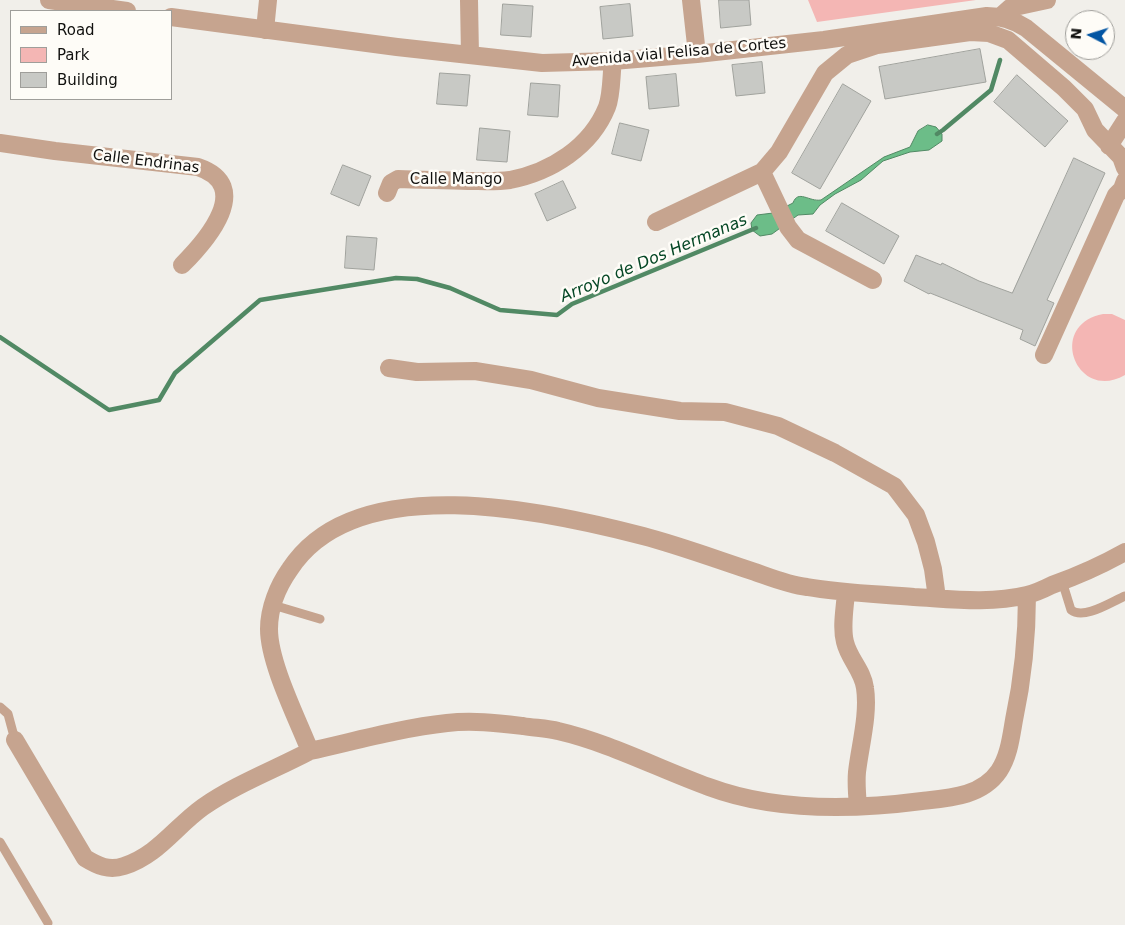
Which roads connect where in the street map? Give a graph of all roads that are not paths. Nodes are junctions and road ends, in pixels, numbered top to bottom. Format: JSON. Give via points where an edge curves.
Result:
{"nodes":[{"id":1,"x":49,"y":0,"type":"edge"},
{"id":2,"x":268,"y":0,"type":"edge"},
{"id":3,"x":469,"y":0,"type":"edge"},
{"id":4,"x":691,"y":0,"type":"edge"},
{"id":5,"x":1047,"y":0,"type":"edge"},
{"id":6,"x":120,"y":10,"type":"edge"},
{"id":7,"x":1001,"y":16,"type":"junction"},
{"id":8,"x":172,"y":17,"type":"edge"},
{"id":9,"x":265,"y":30,"type":"junction"},
{"id":10,"x":698,"y":54,"type":"junction"},
{"id":11,"x":470,"y":55,"type":"junction"},
{"id":12,"x":613,"y":61,"type":"junction"},
{"id":13,"x":1125,"y":109,"type":"edge"},
{"id":14,"x":1117,"y":133,"type":"edge"},
{"id":15,"x":0,"y":143,"type":"edge"},
{"id":16,"x":1125,"y":168,"type":"edge"},
{"id":17,"x":762,"y":172,"type":"junction"},
{"id":18,"x":1125,"y":181,"type":"edge"},
{"id":19,"x":387,"y":193,"type":"dead end"},
{"id":20,"x":656,"y":222,"type":"dead end"},
{"id":21,"x":182,"y":265,"type":"dead end"},
{"id":22,"x":873,"y":280,"type":"dead end"},
{"id":23,"x":1044,"y":355,"type":"dead end"},
{"id":24,"x":390,"y":368,"type":"dead end"},
{"id":25,"x":1125,"y":552,"type":"edge"},
{"id":26,"x":1062,"y":581,"type":"junction"},
{"id":27,"x":846,"y":592,"type":"junction"},
{"id":28,"x":1027,"y":595,"type":"junction"},
{"id":29,"x":1125,"y":596,"type":"edge"},
{"id":30,"x":937,"y":598,"type":"junction"},
{"id":31,"x":273,"y":605,"type":"junction"},
{"id":32,"x":320,"y":619,"type":"dead end"},
{"id":33,"x":0,"y":706,"type":"edge"},
{"id":34,"x":15,"y":740,"type":"joint"},
{"id":35,"x":310,"y":751,"type":"junction"},
{"id":36,"x":858,"y":806,"type":"junction"},
{"id":37,"x":0,"y":842,"type":"edge"},
{"id":38,"x":48,"y":923,"type":"dead end"}],
"edges":[{"from":1,"to":6,"type":"street"},
{"from":2,"to":9,"type":"street"},
{"from":3,"to":11,"type":"street"},
{"from":4,"to":10,"type":"street"},
{"from":5,"to":7,"type":"street","via":[[1010,8]]},
{"from":7,"to":10,"type":"street","name":"Avenida vial Felisa de Cortes"},
{"from":7,"to":13,"type":"street","name":"Avenida vial Felisa de Cortes","via":[[1026,28]]},
{"from":8,"to":9,"type":"street","name":"Avenida vial Felisa de Cortes"},
{"from":9,"to":11,"type":"street","name":"Avenida vial Felisa de Cortes"},
{"from":10,"to":12,"type":"street","name":"Avenida vial Felisa de Cortes"},
{"from":11,"to":12,"type":"street","name":"Avenida vial Felisa de Cortes","via":[[542,63]]},
{"from":12,"to":19,"type":"street","name":"Calle Mango","via":[[608,105],[600,121],[588,138],[555,165],[509,180],[398,179],[391,183]]},
{"from":14,"to":16,"type":"street"},
{"from":14,"to":17,"type":"street","via":[[1095,130],[1085,109],[1008,40],[989,33],[970,32],[877,45],[848,55],[824,73],[779,152]]},
{"from":15,"to":21,"type":"street","name":"Calle Endrinas","via":[[198,167],[213,173],[224,191],[220,217],[198,249]]},
{"from":17,"to":20,"type":"street"},
{"from":17,"to":22,"type":"street","via":[[788,227],[798,240]]},
{"from":18,"to":23,"type":"street"},
{"from":24,"to":30,"type":"street","via":[[417,372],[475,371],[531,380],[598,398],[680,411],[725,412],[778,426],[894,486],[916,515],[933,569]]},
{"from":25,"to":26,"type":"street"},
{"from":26,"to":28,"type":"street"},
{"from":26,"to":29,"type":"lane","via":[[1071,610],[1078,614]]},
{"from":27,"to":30,"type":"street"},
{"from":27,"to":31,"type":"street","via":[[804,587],[644,536],[524,510],[471,504],[415,506],[338,525],[297,558],[281,582]]},
{"from":27,"to":36,"type":"street","via":[[845,643],[861,673],[866,701],[856,774]]},
{"from":28,"to":30,"type":"street","via":[[980,600]]},
{"from":28,"to":36,"type":"street","via":[[1023,677],[1008,748],[999,771],[972,793],[898,804]]},
{"from":31,"to":32,"type":"lane"},
{"from":31,"to":35,"type":"street","via":[[269,628],[272,654]]},
{"from":33,"to":34,"type":"lane","via":[[8,714]]},
{"from":34,"to":35,"type":"street","via":[[85,858],[110,869],[123,867],[153,852],[201,809],[230,790]]},
{"from":35,"to":36,"type":"street","via":[[448,723],[502,724],[557,730],[743,797],[781,804]]},
{"from":37,"to":38,"type":"lane"}]}
